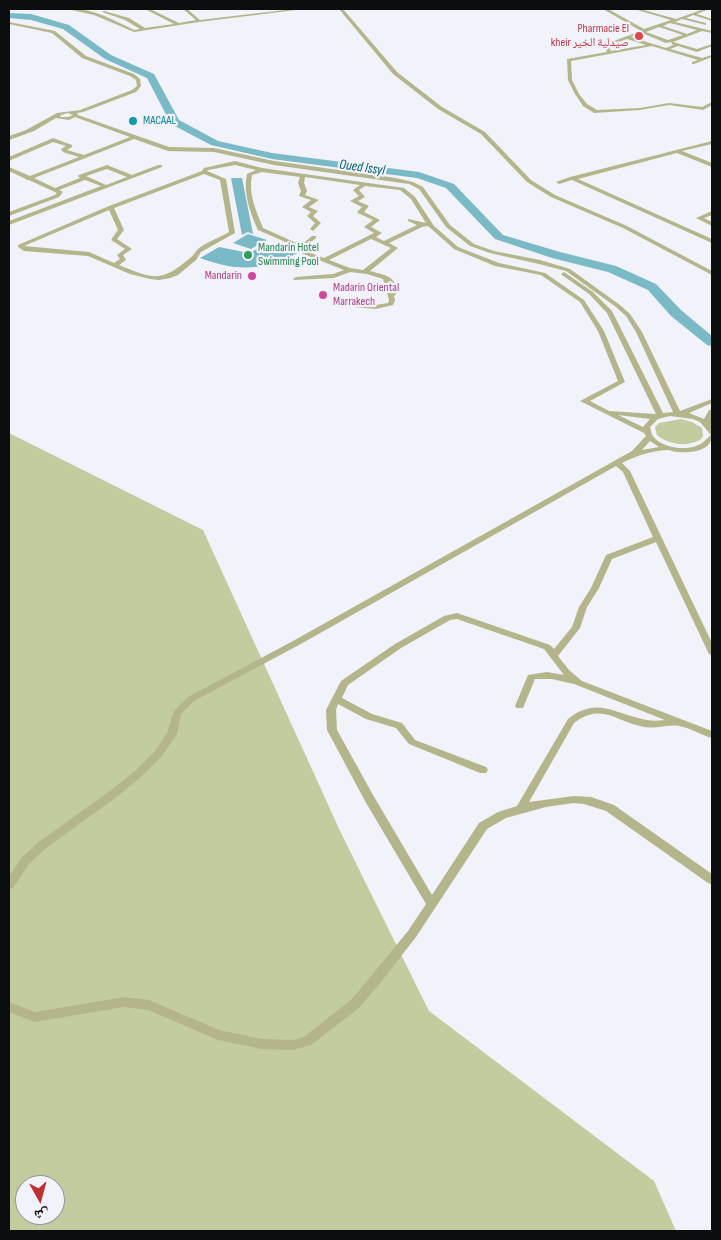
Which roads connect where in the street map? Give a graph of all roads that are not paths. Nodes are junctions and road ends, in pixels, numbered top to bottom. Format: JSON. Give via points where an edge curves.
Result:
{"nodes":[{"id":1,"x":69,"y":9,"type":"edge"},
{"id":2,"x":88,"y":9,"type":"edge"},
{"id":3,"x":112,"y":9,"type":"edge"},
{"id":4,"x":147,"y":9,"type":"edge"},
{"id":5,"x":185,"y":9,"type":"edge"},
{"id":6,"x":266,"y":9,"type":"edge"},
{"id":7,"x":302,"y":9,"type":"edge"},
{"id":8,"x":342,"y":9,"type":"edge"},
{"id":9,"x":605,"y":9,"type":"edge"},
{"id":10,"x":636,"y":9,"type":"edge"},
{"id":11,"x":707,"y":9,"type":"edge"},
{"id":12,"x":702,"y":11,"type":"junction"},
{"id":13,"x":103,"y":12,"type":"junction"},
{"id":14,"x":272,"y":12,"type":"junction"},
{"id":15,"x":229,"y":13,"type":"dead end"},
{"id":16,"x":692,"y":14,"type":"junction"},
{"id":17,"x":712,"y":14,"type":"edge"},
{"id":18,"x":235,"y":17,"type":"junction"},
{"id":19,"x":682,"y":18,"type":"junction"},
{"id":20,"x":676,"y":20,"type":"junction"},
{"id":21,"x":199,"y":21,"type":"junction"},
{"id":22,"x":712,"y":21,"type":"edge"},
{"id":23,"x":670,"y":22,"type":"junction"},
{"id":24,"x":9,"y":23,"type":"edge"},
{"id":25,"x":178,"y":24,"type":"junction"},
{"id":26,"x":704,"y":24,"type":"junction"},
{"id":27,"x":658,"y":26,"type":"junction"},
{"id":28,"x":693,"y":28,"type":"junction"},
{"id":29,"x":145,"y":30,"type":"junction"},
{"id":30,"x":673,"y":30,"type":"junction"},
{"id":31,"x":701,"y":30,"type":"junction"},
{"id":32,"x":643,"y":31,"type":"junction"},
{"id":33,"x":712,"y":32,"type":"edge"},
{"id":34,"x":687,"y":35,"type":"junction"},
{"id":35,"x":658,"y":36,"type":"junction"},
{"id":36,"x":626,"y":37,"type":"junction"},
{"id":37,"x":668,"y":42,"type":"junction"},
{"id":38,"x":651,"y":45,"type":"junction"},
{"id":39,"x":676,"y":45,"type":"junction"},
{"id":40,"x":712,"y":46,"type":"edge"},
{"id":41,"x":666,"y":49,"type":"junction"},
{"id":42,"x":672,"y":50,"type":"junction"},
{"id":43,"x":609,"y":52,"type":"junction"},
{"id":44,"x":663,"y":54,"type":"dead end"},
{"id":45,"x":712,"y":56,"type":"edge"},
{"id":46,"x":704,"y":60,"type":"junction"},
{"id":47,"x":694,"y":63,"type":"dead end"},
{"id":48,"x":712,"y":103,"type":"edge"},
{"id":49,"x":58,"y":115,"type":"junction"},
{"id":50,"x":71,"y":116,"type":"junction"},
{"id":51,"x":28,"y":131,"type":"junction"},
{"id":52,"x":134,"y":137,"type":"junction"},
{"id":53,"x":9,"y":138,"type":"edge"},
{"id":54,"x":127,"y":140,"type":"junction"},
{"id":55,"x":712,"y":142,"type":"edge"},
{"id":56,"x":677,"y":151,"type":"junction"},
{"id":57,"x":84,"y":157,"type":"junction"},
{"id":58,"x":9,"y":159,"type":"edge"},
{"id":59,"x":712,"y":165,"type":"edge"},
{"id":60,"x":160,"y":166,"type":"dead end"},
{"id":61,"x":9,"y":169,"type":"edge"},
{"id":62,"x":262,"y":170,"type":"junction"},
{"id":63,"x":204,"y":172,"type":"junction"},
{"id":64,"x":303,"y":174,"type":"junction"},
{"id":65,"x":133,"y":177,"type":"junction"},
{"id":66,"x":85,"y":178,"type":"junction"},
{"id":67,"x":572,"y":178,"type":"junction"},
{"id":68,"x":28,"y":179,"type":"junction"},
{"id":69,"x":559,"y":182,"type":"dead end"},
{"id":70,"x":363,"y":185,"type":"junction"},
{"id":71,"x":107,"y":187,"type":"junction"},
{"id":72,"x":58,"y":191,"type":"junction"},
{"id":73,"x":75,"y":199,"type":"junction"},
{"id":74,"x":111,"y":206,"type":"junction"},
{"id":75,"x":712,"y":213,"type":"edge"},
{"id":76,"x":9,"y":214,"type":"edge"},
{"id":77,"x":20,"y":218,"type":"junction"},
{"id":78,"x":410,"y":220,"type":"dead end"},
{"id":79,"x":9,"y":222,"type":"edge"},
{"id":80,"x":712,"y":224,"type":"edge"},
{"id":81,"x":427,"y":225,"type":"junction"},
{"id":82,"x":313,"y":229,"type":"dead end"},
{"id":83,"x":712,"y":232,"type":"edge"},
{"id":84,"x":314,"y":237,"type":"dead end"},
{"id":85,"x":371,"y":237,"type":"junction"},
{"id":86,"x":702,"y":237,"type":"junction"},
{"id":87,"x":712,"y":242,"type":"edge"},
{"id":88,"x":384,"y":243,"type":"junction"},
{"id":89,"x":302,"y":247,"type":"junction"},
{"id":90,"x":324,"y":260,"type":"junction"},
{"id":91,"x":114,"y":265,"type":"junction"},
{"id":92,"x":349,"y":270,"type":"junction"},
{"id":93,"x":364,"y":272,"type":"junction"},
{"id":94,"x":712,"y":273,"type":"edge"},
{"id":95,"x":296,"y":279,"type":"dead end"},
{"id":96,"x":355,"y":306,"type":"dead end"},
{"id":97,"x":633,"y":321,"type":"junction"},
{"id":98,"x":616,"y":322,"type":"junction"},
{"id":99,"x":639,"y":332,"type":"junction"},
{"id":100,"x":621,"y":333,"type":"junction"},
{"id":101,"x":659,"y":375,"type":"junction"},
{"id":102,"x":641,"y":376,"type":"junction"},
{"id":103,"x":712,"y":401,"type":"edge"},
{"id":104,"x":606,"y":411,"type":"junction"},
{"id":105,"x":712,"y":412,"type":"edge"},
{"id":106,"x":678,"y":414,"type":"junction"},
{"id":107,"x":657,"y":416,"type":"junction"},
{"id":108,"x":707,"y":424,"type":"junction"},
{"id":109,"x":712,"y":432,"type":"edge"},
{"id":110,"x":648,"y":434,"type":"junction"},
{"id":111,"x":712,"y":437,"type":"edge"},
{"id":112,"x":671,"y":448,"type":"junction"},
{"id":113,"x":635,"y":453,"type":"junction"},
{"id":114,"x":618,"y":463,"type":"junction"},
{"id":115,"x":658,"y":538,"type":"junction"},
{"id":116,"x":712,"y":652,"type":"edge"},
{"id":117,"x":554,"y":655,"type":"junction"},
{"id":118,"x":579,"y":683,"type":"junction"},
{"id":119,"x":336,"y":699,"type":"junction"},
{"id":120,"x":520,"y":706,"type":"dead end"},
{"id":121,"x":677,"y":723,"type":"junction"},
{"id":122,"x":712,"y":735,"type":"edge"},
{"id":123,"x":483,"y":770,"type":"dead end"},
{"id":124,"x":521,"y":808,"type":"junction"},
{"id":125,"x":712,"y":880,"type":"edge"},
{"id":126,"x":9,"y":885,"type":"edge"},
{"id":127,"x":432,"y":904,"type":"junction"},
{"id":128,"x":9,"y":1007,"type":"edge"}],
"edges":[{"from":1,"to":29,"type":"street","via":[[102,16],[134,31]]},
{"from":2,"to":13,"type":"street"},
{"from":3,"to":13,"type":"street"},
{"from":4,"to":25,"type":"street"},
{"from":5,"to":21,"type":"street"},
{"from":6,"to":14,"type":"street"},
{"from":7,"to":14,"type":"street"},
{"from":8,"to":94,"type":"street","via":[[395,73],[440,108],[483,133],[529,181],[553,196],[625,227]]},
{"from":9,"to":32,"type":"street"},
{"from":10,"to":20,"type":"street"},
{"from":11,"to":12,"type":"street"},
{"from":12,"to":16,"type":"street"},
{"from":12,"to":17,"type":"street"},
{"from":13,"to":29,"type":"street","via":[[127,19]]},
{"from":14,"to":18,"type":"street"},
{"from":15,"to":18,"type":"street"},
{"from":16,"to":19,"type":"street"},
{"from":16,"to":22,"type":"street"},
{"from":18,"to":21,"type":"street"},
{"from":19,"to":20,"type":"street"},
{"from":19,"to":26,"type":"street"},
{"from":20,"to":23,"type":"street"},
{"from":21,"to":25,"type":"street"},
{"from":22,"to":26,"type":"street"},
{"from":23,"to":27,"type":"street"},
{"from":23,"to":28,"type":"street"},
{"from":24,"to":50,"type":"street","via":[[53,32],[84,57],[138,79],[139,86],[134,91]]},
{"from":25,"to":29,"type":"street"},
{"from":26,"to":28,"type":"street"},
{"from":27,"to":30,"type":"street"},
{"from":27,"to":32,"type":"street"},
{"from":28,"to":31,"type":"street"},
{"from":30,"to":34,"type":"street"},
{"from":30,"to":35,"type":"street"},
{"from":31,"to":33,"type":"street"},
{"from":31,"to":34,"type":"street"},
{"from":32,"to":35,"type":"street"},
{"from":32,"to":36,"type":"street"},
{"from":34,"to":37,"type":"street"},
{"from":35,"to":37,"type":"street","via":[[654,38]]},
{"from":36,"to":38,"type":"street"},
{"from":36,"to":43,"type":"street","via":[[605,46]]},
{"from":37,"to":39,"type":"street"},
{"from":38,"to":41,"type":"street"},
{"from":38,"to":43,"type":"street"},
{"from":39,"to":40,"type":"street","via":[[698,51]]},
{"from":39,"to":41,"type":"street"},
{"from":41,"to":42,"type":"street"},
{"from":42,"to":44,"type":"street"},
{"from":42,"to":46,"type":"street"},
{"from":43,"to":48,"type":"street","via":[[569,60],[570,80],[585,105],[595,112],[669,104],[703,109]]},
{"from":45,"to":46,"type":"street"},
{"from":46,"to":47,"type":"street"},
{"from":49,"to":50,"type":"street"},
{"from":49,"to":50,"type":"street","via":[[58,118]]},
{"from":49,"to":51,"type":"street"},
{"from":50,"to":51,"type":"street"},
{"from":50,"to":52,"type":"street"},
{"from":50,"to":54,"type":"street"},
{"from":51,"to":53,"type":"street"},
{"from":52,"to":54,"type":"street"},
{"from":52,"to":97,"type":"street","via":[[168,149],[214,150],[274,163],[411,183],[423,190],[440,217],[463,239],[487,251],[572,272],[611,300]]},
{"from":54,"to":57,"type":"street"},
{"from":54,"to":98,"type":"street","via":[[168,153],[221,155],[270,166],[410,186],[417,190],[434,217],[459,241],[487,255],[542,266],[563,274],[600,300]]},
{"from":55,"to":56,"type":"street"},
{"from":56,"to":59,"type":"street"},
{"from":56,"to":67,"type":"street"},
{"from":57,"to":58,"type":"street","via":[[65,151],[70,146],[53,140]]},
{"from":57,"to":68,"type":"street"},
{"from":60,"to":65,"type":"street"},
{"from":61,"to":68,"type":"street"},
{"from":62,"to":63,"type":"street","via":[[235,163]]},
{"from":62,"to":64,"type":"street"},
{"from":62,"to":89,"type":"street","via":[[250,174],[248,180],[260,229]]},
{"from":63,"to":74,"type":"street"},
{"from":63,"to":91,"type":"street","via":[[223,179],[232,233],[199,251],[198,258],[179,272],[162,279],[153,279]]},
{"from":64,"to":70,"type":"street"},
{"from":64,"to":82,"type":"street","via":[[302,196],[316,200],[305,207],[315,211],[310,216],[318,223]]},
{"from":65,"to":66,"type":"street","via":[[107,167],[81,176]]},
{"from":65,"to":71,"type":"street"},
{"from":66,"to":71,"type":"street"},
{"from":66,"to":72,"type":"street"},
{"from":67,"to":69,"type":"street"},
{"from":67,"to":86,"type":"street"},
{"from":68,"to":72,"type":"street"},
{"from":70,"to":81,"type":"street","via":[[406,190]]},
{"from":70,"to":85,"type":"street","via":[[356,190],[362,197],[353,201],[366,206],[360,212],[362,215],[377,220],[367,227],[379,233]]},
{"from":71,"to":73,"type":"street"},
{"from":72,"to":73,"type":"street"},
{"from":72,"to":76,"type":"street","via":[[40,203]]},
{"from":73,"to":77,"type":"street"},
{"from":74,"to":91,"type":"street","via":[[121,230],[114,240],[129,249],[120,255],[123,260]]},
{"from":74,"to":91,"type":"street","via":[[20,246],[24,249],[89,254]]},
{"from":75,"to":80,"type":"street","via":[[699,218]]},
{"from":76,"to":77,"type":"street"},
{"from":77,"to":79,"type":"street"},
{"from":78,"to":81,"type":"street"},
{"from":81,"to":88,"type":"street"},
{"from":81,"to":104,"type":"street","via":[[468,255],[497,265],[544,274],[586,305],[622,377],[619,385],[584,401]]},
{"from":83,"to":86,"type":"street"},
{"from":84,"to":89,"type":"street"},
{"from":85,"to":88,"type":"street"},
{"from":85,"to":90,"type":"street"},
{"from":86,"to":87,"type":"street"},
{"from":88,"to":93,"type":"street","via":[[395,248]]},
{"from":89,"to":90,"type":"street","via":[[303,252]]},
{"from":90,"to":92,"type":"street"},
{"from":92,"to":93,"type":"street"},
{"from":92,"to":95,"type":"street","via":[[334,276]]},
{"from":93,"to":96,"type":"street","via":[[386,278],[391,304]]},
{"from":97,"to":98,"type":"street"},
{"from":97,"to":99,"type":"street"},
{"from":98,"to":100,"type":"street"},
{"from":99,"to":100,"type":"street"},
{"from":99,"to":101,"type":"street"},
{"from":100,"to":102,"type":"street"},
{"from":101,"to":102,"type":"street"},
{"from":101,"to":106,"type":"street"},
{"from":102,"to":107,"type":"street"},
{"from":103,"to":106,"type":"street"},
{"from":104,"to":107,"type":"street"},
{"from":104,"to":110,"type":"street"},
{"from":105,"to":108,"type":"street"},
{"from":106,"to":107,"type":"street"},
{"from":106,"to":108,"type":"street","via":[[695,417]]},
{"from":107,"to":110,"type":"street","via":[[647,423]]},
{"from":108,"to":109,"type":"street"},
{"from":110,"to":112,"type":"street"},
{"from":110,"to":113,"type":"street"},
{"from":111,"to":112,"type":"street","via":[[700,447]]},
{"from":112,"to":113,"type":"street"},
{"from":113,"to":114,"type":"street"},
{"from":114,"to":115,"type":"street","via":[[626,471]]},
{"from":114,"to":126,"type":"street","via":[[191,699],[177,713],[177,725],[144,769],[26,860]]},
{"from":115,"to":116,"type":"street"},
{"from":115,"to":117,"type":"street","via":[[609,557],[583,607],[576,628]]},
{"from":117,"to":118,"type":"street"},
{"from":117,"to":119,"type":"street","via":[[547,648],[466,617],[447,618],[344,683]]},
{"from":118,"to":120,"type":"street","via":[[558,676],[531,677]]},
{"from":118,"to":121,"type":"street"},
{"from":119,"to":123,"type":"street","via":[[369,717],[400,725],[412,742]]},
{"from":119,"to":127,"type":"street","via":[[332,710],[332,730],[368,798]]},
{"from":121,"to":122,"type":"street"},
{"from":121,"to":124,"type":"street","via":[[648,724],[605,710],[577,715]]},
{"from":124,"to":125,"type":"street","via":[[572,799],[610,808]]},
{"from":124,"to":127,"type":"street","via":[[497,814],[483,826]]},
{"from":127,"to":128,"type":"street","via":[[356,1003],[313,1037],[293,1045],[262,1044],[218,1035],[149,1005],[124,1002],[35,1017]]}]}
